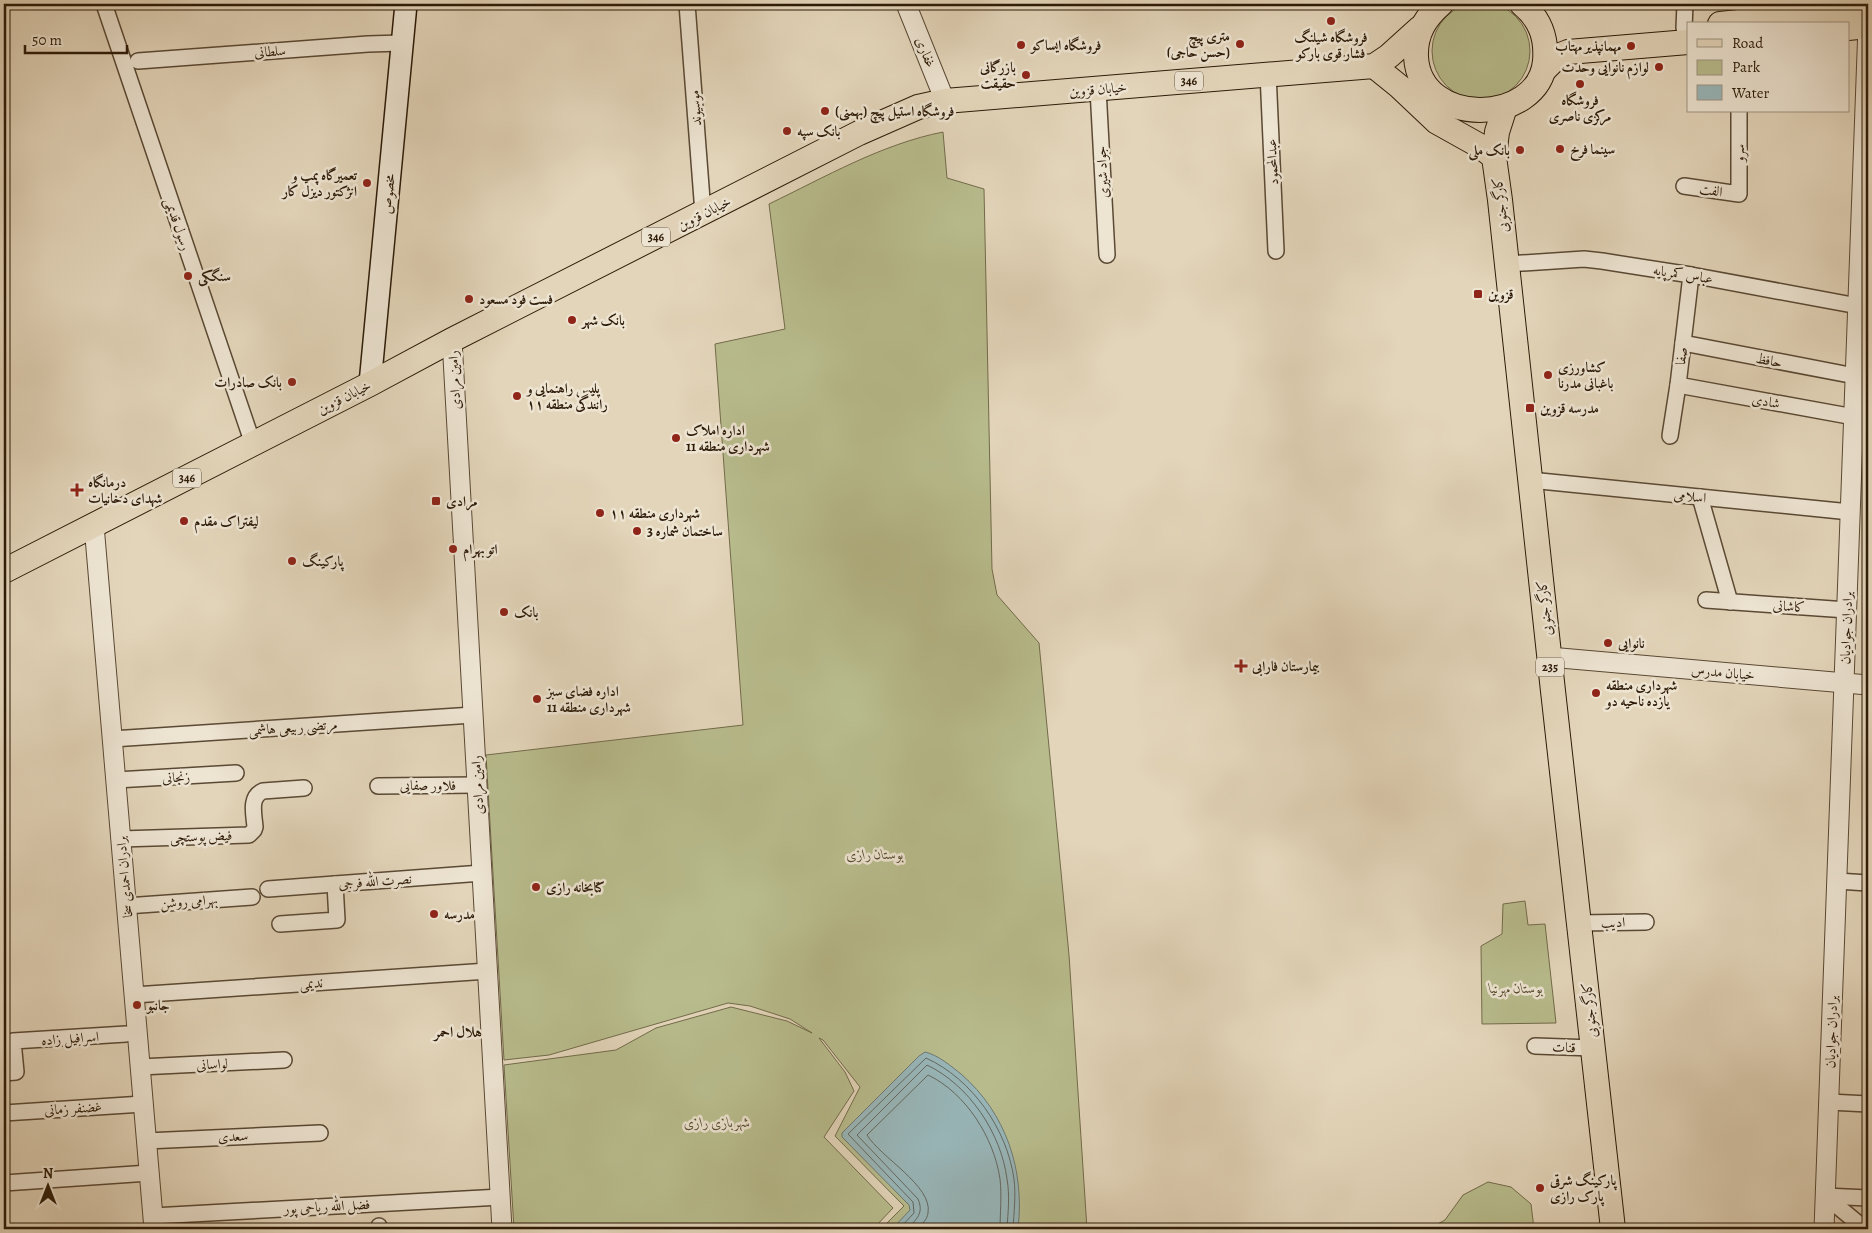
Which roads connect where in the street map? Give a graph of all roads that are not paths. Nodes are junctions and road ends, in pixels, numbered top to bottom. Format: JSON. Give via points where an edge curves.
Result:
{"nodes":[{"id":1,"x":104,"y":4,"type":"edge"},
{"id":2,"x":406,"y":4,"type":"edge"},
{"id":3,"x":687,"y":4,"type":"edge"},
{"id":4,"x":906,"y":4,"type":"edge"},
{"id":5,"x":1441,"y":4,"type":"edge"},
{"id":6,"x":1522,"y":4,"type":"edge"},
{"id":7,"x":1685,"y":4,"type":"edge"},
{"id":8,"x":1868,"y":8,"type":"edge"},
{"id":9,"x":1738,"y":22,"type":"edge"},
{"id":10,"x":1868,"y":26,"type":"edge"},
{"id":11,"x":1420,"y":28,"type":"junction"},
{"id":12,"x":1850,"y":28,"type":"edge"},
{"id":13,"x":1687,"y":32,"type":"edge"},
{"id":14,"x":1546,"y":39,"type":"junction"},
{"id":15,"x":402,"y":43,"type":"junction"},
{"id":16,"x":138,"y":61,"type":"dead end"},
{"id":17,"x":1374,"y":66,"type":"junction"},
{"id":18,"x":1544,"y":70,"type":"junction"},
{"id":19,"x":1268,"y":73,"type":"junction"},
{"id":20,"x":1098,"y":89,"type":"junction"},
{"id":21,"x":945,"y":101,"type":"junction"},
{"id":22,"x":1505,"y":106,"type":"junction"},
{"id":23,"x":1739,"y":112,"type":"edge"},
{"id":24,"x":1866,"y":131,"type":"edge"},
{"id":25,"x":1494,"y":157,"type":"junction"},
{"id":26,"x":1684,"y":186,"type":"dead end"},
{"id":27,"x":1739,"y":194,"type":"joint"},
{"id":28,"x":703,"y":213,"type":"junction"},
{"id":29,"x":1276,"y":251,"type":"dead end"},
{"id":30,"x":1107,"y":255,"type":"dead end"},
{"id":31,"x":1507,"y":264,"type":"junction"},
{"id":32,"x":1691,"y":275,"type":"junction"},
{"id":33,"x":1858,"y":306,"type":"junction"},
{"id":34,"x":452,"y":340,"type":"junction"},
{"id":35,"x":1683,"y":343,"type":"junction"},
{"id":36,"x":1860,"y":368,"type":"edge"},
{"id":37,"x":370,"y":384,"type":"junction"},
{"id":38,"x":1678,"y":385,"type":"junction"},
{"id":39,"x":1854,"y":417,"type":"junction"},
{"id":40,"x":1670,"y":436,"type":"dead end"},
{"id":41,"x":253,"y":444,"type":"junction"},
{"id":42,"x":1530,"y":480,"type":"junction"},
{"id":43,"x":1700,"y":496,"type":"junction"},
{"id":44,"x":1850,"y":512,"type":"junction"},
{"id":45,"x":94,"y":525,"type":"junction"},
{"id":46,"x":4,"y":571,"type":"edge"},
{"id":47,"x":1706,"y":600,"type":"dead end"},
{"id":48,"x":1730,"y":602,"type":"junction"},
{"id":49,"x":1847,"y":610,"type":"junction"},
{"id":50,"x":1549,"y":657,"type":"junction"},
{"id":51,"x":1844,"y":683,"type":"junction"},
{"id":52,"x":1868,"y":685,"type":"edge"},
{"id":53,"x":473,"y":715,"type":"junction"},
{"id":54,"x":112,"y":739,"type":"junction"},
{"id":55,"x":236,"y":773,"type":"dead end"},
{"id":56,"x":116,"y":780,"type":"junction"},
{"id":57,"x":477,"y":785,"type":"junction"},
{"id":58,"x":378,"y":786,"type":"dead end"},
{"id":59,"x":304,"y":788,"type":"dead end"},
{"id":60,"x":121,"y":839,"type":"junction"},
{"id":61,"x":482,"y":873,"type":"junction"},
{"id":62,"x":1837,"y":881,"type":"junction"},
{"id":63,"x":1868,"y":883,"type":"edge"},
{"id":64,"x":335,"y":884,"type":"junction"},
{"id":65,"x":268,"y":888,"type":"dead end"},
{"id":66,"x":252,"y":897,"type":"dead end"},
{"id":67,"x":126,"y":906,"type":"junction"},
{"id":68,"x":1646,"y":922,"type":"dead end"},
{"id":69,"x":1579,"y":923,"type":"junction"},
{"id":70,"x":280,"y":924,"type":"dead end"},
{"id":71,"x":488,"y":971,"type":"junction"},
{"id":72,"x":134,"y":995,"type":"junction"},
{"id":73,"x":126,"y":1034,"type":"dead end"},
{"id":74,"x":1534,"y":1046,"type":"dead end"},
{"id":75,"x":1593,"y":1048,"type":"junction"},
{"id":76,"x":284,"y":1060,"type":"dead end"},
{"id":77,"x":140,"y":1067,"type":"junction"},
{"id":78,"x":4,"y":1073,"type":"edge"},
{"id":79,"x":1829,"y":1102,"type":"junction"},
{"id":80,"x":143,"y":1104,"type":"junction"},
{"id":81,"x":1868,"y":1104,"type":"edge"},
{"id":82,"x":4,"y":1113,"type":"edge"},
{"id":83,"x":320,"y":1133,"type":"dead end"},
{"id":84,"x":146,"y":1141,"type":"junction"},
{"id":85,"x":149,"y":1173,"type":"junction"},
{"id":86,"x":4,"y":1183,"type":"edge"},
{"id":87,"x":1826,"y":1196,"type":"junction"},
{"id":88,"x":501,"y":1197,"type":"junction"},
{"id":89,"x":1868,"y":1198,"type":"edge"},
{"id":90,"x":153,"y":1223,"type":"edge"},
{"id":91,"x":502,"y":1229,"type":"edge"},
{"id":92,"x":1613,"y":1229,"type":"edge"},
{"id":93,"x":1824,"y":1229,"type":"edge"},
{"id":94,"x":1865,"y":1229,"type":"edge"}],
"edges":[{"from":1,"to":41,"type":"street","name":"رسول قدیمی"},
{"from":2,"to":15,"type":"main road","name":"مخصوص"},
{"from":3,"to":28,"type":"street","name":"موسیوند"},
{"from":4,"to":21,"type":"street","name":"غفاری"},
{"from":5,"to":11,"type":"main road"},
{"from":6,"to":14,"type":"main road","via":[[1531,11]]},
{"from":7,"to":13,"type":"street"},
{"from":8,"to":9,"type":"main road"},
{"from":10,"to":12,"type":"main road"},
{"from":10,"to":24,"type":"street","name":"برادران جوادیان"},
{"from":11,"to":17,"type":"main road"},
{"from":11,"to":22,"type":"main road","via":[[1416,51],[1418,73],[1437,98],[1466,109],[1486,110]]},
{"from":13,"to":14,"type":"main road"},
{"from":13,"to":18,"type":"main road","via":[[1568,52],[1558,56]]},
{"from":14,"to":18,"type":"main road"},
{"from":15,"to":16,"type":"street","name":"سلطانی"},
{"from":15,"to":37,"type":"main road","name":"مخصوص"},
{"from":17,"to":19,"type":"main road","name":"خیابان قزوین","number":"346"},
{"from":17,"to":25,"type":"main road","via":[[1400,86],[1436,122]]},
{"from":18,"to":22,"type":"main road","via":[[1535,86],[1522,98]]},
{"from":19,"to":20,"type":"main road","name":"خیابان قزوین","number":"346"},
{"from":19,"to":29,"type":"street","name":"عبدالمحمود"},
{"from":20,"to":21,"type":"main road","name":"خیابان قزوین","number":"346"},
{"from":20,"to":30,"type":"street","name":"جواد شیری"},
{"from":21,"to":28,"type":"main road","name":"خیابان قزوین","number":"346","via":[[918,107],[876,125]]},
{"from":22,"to":25,"type":"main road","name":"کارگر جنوبی","number":"235"},
{"from":23,"to":27,"type":"street","name":"سرو"},
{"from":24,"to":33,"type":"street","name":"برادران جوادیان"},
{"from":25,"to":31,"type":"main road","name":"کارگر جنوبی","number":"235"},
{"from":26,"to":27,"type":"street","name":"الفت"},
{"from":28,"to":34,"type":"main road","name":"خیابان قزوین","number":"346"},
{"from":31,"to":32,"type":"street","name":"عباس کمرپایه","via":[[1584,259]]},
{"from":31,"to":42,"type":"main road","name":"کارگر جنوبی","number":"235"},
{"from":32,"to":33,"type":"street","name":"عباس کمرپایه"},
{"from":32,"to":35,"type":"street","name":"صفا"},
{"from":33,"to":36,"type":"street","name":"برادران جوادیان"},
{"from":34,"to":37,"type":"main road","name":"خیابان قزوین","number":"346"},
{"from":34,"to":53,"type":"street","name":"رامین مرادی"},
{"from":35,"to":36,"type":"street","name":"حافظ"},
{"from":35,"to":38,"type":"street","name":"صفا"},
{"from":36,"to":39,"type":"street","name":"برادران جوادیان"},
{"from":37,"to":41,"type":"main road","name":"خیابان قزوین","number":"346"},
{"from":38,"to":39,"type":"street","name":"شادی"},
{"from":38,"to":40,"type":"street","name":"صفا"},
{"from":39,"to":44,"type":"street","name":"برادران جوادیان"},
{"from":41,"to":45,"type":"main road","name":"خیابان قزوین","number":"346"},
{"from":42,"to":43,"type":"street","name":"اسلامی"},
{"from":42,"to":50,"type":"main road","name":"کارگر جنوبی","number":"235"},
{"from":43,"to":44,"type":"street","name":"اسلامی"},
{"from":43,"to":48,"type":"street"},
{"from":44,"to":49,"type":"street","name":"برادران جوادیان"},
{"from":45,"to":46,"type":"main road","name":"خیابان قزوین","number":"346"},
{"from":45,"to":54,"type":"street","name":"برادران احمدی سخا"},
{"from":47,"to":48,"type":"street","name":"کاشانی"},
{"from":48,"to":49,"type":"street","name":"کاشانی"},
{"from":49,"to":51,"type":"street","name":"برادران جوادیان"},
{"from":50,"to":51,"type":"street","name":"خیابان مدرس"},
{"from":50,"to":69,"type":"main road","name":"کارگر جنوبی","number":"235"},
{"from":51,"to":52,"type":"street","name":"خیابان مدرس"},
{"from":51,"to":62,"type":"street","name":"برادران جوادیان"},
{"from":53,"to":54,"type":"street","name":"مرتضی ربیعی هاشمی"},
{"from":53,"to":57,"type":"street","name":"رامین مرادی"},
{"from":54,"to":56,"type":"street","name":"برادران احمدی سخا"},
{"from":55,"to":56,"type":"street","name":"زنجانی"},
{"from":56,"to":60,"type":"street","name":"برادران احمدی سخا"},
{"from":57,"to":58,"type":"street","name":"فلاور صفایی"},
{"from":57,"to":61,"type":"street","name":"رامین مرادی"},
{"from":59,"to":60,"type":"street","name":"فیض پوستچی","via":[[257,794],[254,797],[254,830],[249,835]]},
{"from":60,"to":67,"type":"street","name":"برادران احمدی سخا"},
{"from":61,"to":64,"type":"street","name":"نصرت الله فرجی"},
{"from":61,"to":71,"type":"street","name":"رامین مرادی"},
{"from":62,"to":63,"type":"street"},
{"from":62,"to":79,"type":"street","name":"برادران جوادیان"},
{"from":64,"to":65,"type":"street","name":"نصرت الله فرجی"},
{"from":64,"to":70,"type":"street","via":[[337,920]]},
{"from":66,"to":67,"type":"street","name":"بهرامی روشن"},
{"from":67,"to":72,"type":"street","name":"برادران احمدی سخا"},
{"from":68,"to":69,"type":"street","name":"ادیب"},
{"from":69,"to":75,"type":"main road","name":"کارگر جنوبی","number":"235"},
{"from":71,"to":72,"type":"street","name":"ندیمی"},
{"from":71,"to":88,"type":"street","name":"رامین مرادی"},
{"from":72,"to":77,"type":"street","name":"برادران احمدی سخا"},
{"from":73,"to":78,"type":"street","name":"اسرافیل زاده","via":[[13,1041],[16,1072]]},
{"from":74,"to":75,"type":"street","name":"قنات"},
{"from":75,"to":92,"type":"main road","name":"کارگر جنوبی","number":"235"},
{"from":76,"to":77,"type":"street","name":"لواسانی"},
{"from":77,"to":80,"type":"street","name":"برادران احمدی سخا"},
{"from":79,"to":81,"type":"street"},
{"from":79,"to":87,"type":"street","name":"برادران جوادیان"},
{"from":80,"to":82,"type":"street","name":"غضنفر زمانی"},
{"from":80,"to":84,"type":"street","name":"برادران احمدی سخا"},
{"from":83,"to":84,"type":"street","name":"سعدی"},
{"from":84,"to":85,"type":"street","name":"برادران احمدی سخا"},
{"from":85,"to":86,"type":"street"},
{"from":85,"to":90,"type":"street","name":"برادران احمدی سخا"},
{"from":87,"to":89,"type":"street"},
{"from":87,"to":93,"type":"street","name":"برادران جوادیان"},
{"from":87,"to":94,"type":"street"},
{"from":88,"to":90,"type":"street","name":"فضل الله ریاحی پور"},
{"from":88,"to":91,"type":"street","name":"رامین مرادی"}]}
